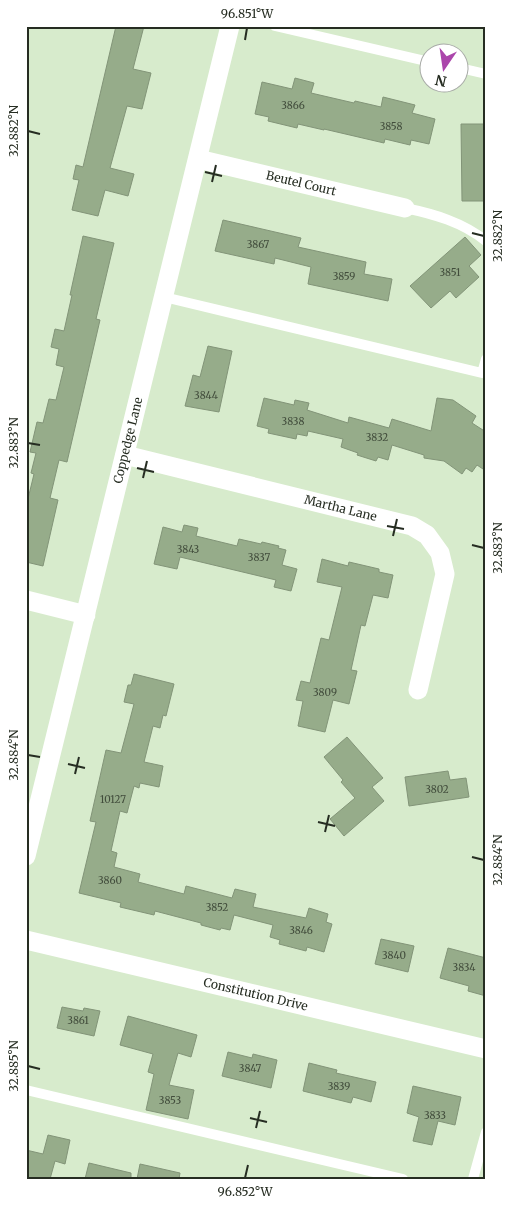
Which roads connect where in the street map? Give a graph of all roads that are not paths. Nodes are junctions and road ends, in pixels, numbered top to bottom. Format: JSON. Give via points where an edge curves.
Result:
{"nodes":[{"id":1,"x":230,"y":26,"type":"edge"},
{"id":2,"x":275,"y":26,"type":"edge"},
{"id":3,"x":420,"y":60,"type":"edge"},
{"id":4,"x":470,"y":70,"type":"edge"},
{"id":5,"x":486,"y":74,"type":"edge"},
{"id":6,"x":198,"y":159,"type":"junction"},
{"id":7,"x":405,"y":208,"type":"joint"},
{"id":8,"x":486,"y":241,"type":"edge"},
{"id":9,"x":164,"y":297,"type":"junction"},
{"id":10,"x":486,"y":359,"type":"edge"},
{"id":11,"x":125,"y":455,"type":"junction"},
{"id":12,"x":26,"y":600,"type":"edge"},
{"id":13,"x":86,"y":615,"type":"junction"},
{"id":14,"x":418,"y":690,"type":"dead end"},
{"id":15,"x":26,"y":856,"type":"edge"},
{"id":16,"x":26,"y":940,"type":"edge"},
{"id":17,"x":486,"y":1049,"type":"edge"},
{"id":18,"x":26,"y":1090,"type":"edge"},
{"id":19,"x":486,"y":1132,"type":"edge"},
{"id":20,"x":403,"y":1179,"type":"edge"},
{"id":21,"x":473,"y":1179,"type":"edge"}],
"edges":[{"from":1,"to":6,"type":"street","name":"Coppedge Lane"},
{"from":2,"to":3,"type":"lane"},
{"from":4,"to":5,"type":"lane"},
{"from":6,"to":7,"type":"street","name":"Beutel Court"},
{"from":6,"to":9,"type":"street","name":"Coppedge Lane"},
{"from":7,"to":8,"type":"lane","via":[[431,213],[462,225]]},
{"from":9,"to":10,"type":"lane","via":[[482,373]]},
{"from":9,"to":11,"type":"street","name":"Coppedge Lane"},
{"from":11,"to":13,"type":"street","name":"Coppedge Lane"},
{"from":11,"to":14,"type":"street","name":"Martha Lane","via":[[412,526],[427,535],[440,553],[445,574]]},
{"from":12,"to":13,"type":"street"},
{"from":13,"to":15,"type":"street","name":"Coppedge Lane"},
{"from":16,"to":17,"type":"street","name":"Constitution Drive"},
{"from":18,"to":20,"type":"lane"},
{"from":19,"to":21,"type":"lane"}]}
